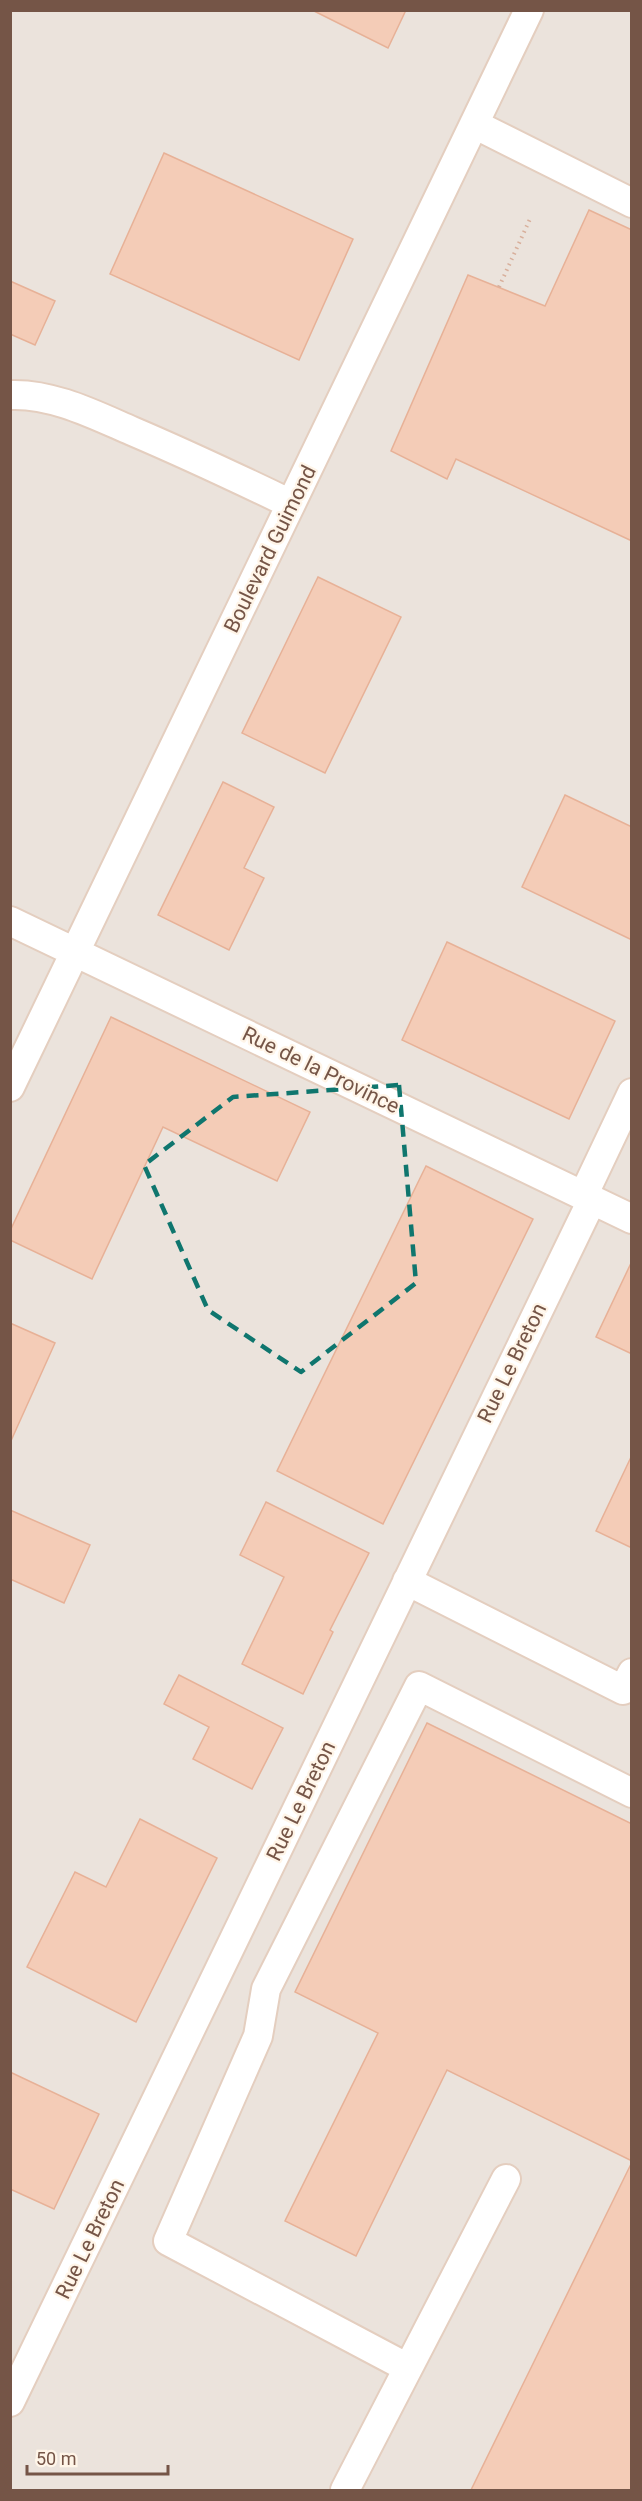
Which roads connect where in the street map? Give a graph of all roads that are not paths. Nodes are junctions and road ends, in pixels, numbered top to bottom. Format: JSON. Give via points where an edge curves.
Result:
{"nodes":[{"id":1,"x":529,"y":10,"type":"edge"},
{"id":2,"x":474,"y":124,"type":"junction"},
{"id":3,"x":632,"y":203,"type":"edge"},
{"id":4,"x":10,"y":395,"type":"edge"},
{"id":5,"x":291,"y":504,"type":"junction"},
{"id":6,"x":10,"y":921,"type":"edge"},
{"id":7,"x":75,"y":953,"type":"junction"},
{"id":8,"x":10,"y":1087,"type":"edge"},
{"id":9,"x":632,"y":1093,"type":"edge"},
{"id":10,"x":587,"y":1198,"type":"junction"},
{"id":11,"x":632,"y":1219,"type":"edge"},
{"id":12,"x":407,"y":1581,"type":"junction"},
{"id":13,"x":632,"y":1673,"type":"edge"},
{"id":14,"x":632,"y":1793,"type":"edge"},
{"id":15,"x":506,"y":2179,"type":"dead end"},
{"id":16,"x":408,"y":2368,"type":"junction"},
{"id":17,"x":10,"y":2402,"type":"edge"},
{"id":18,"x":345,"y":2490,"type":"edge"}],
"edges":[{"from":1,"to":2,"type":"street","name":"Boulevard Guimond"},
{"from":2,"to":3,"type":"street"},
{"from":2,"to":5,"type":"street","name":"Boulevard Guimond"},
{"from":4,"to":5,"type":"street","via":[[28,394],[90,413]]},
{"from":5,"to":7,"type":"street","name":"Boulevard Guimond"},
{"from":6,"to":7,"type":"street","name":"Rue de la Province"},
{"from":7,"to":8,"type":"street","name":"Boulevard Guimond"},
{"from":7,"to":10,"type":"street","name":"Rue de la Province"},
{"from":9,"to":10,"type":"street","name":"Rue Le Breton"},
{"from":10,"to":11,"type":"street","name":"Rue de la Province"},
{"from":10,"to":12,"type":"street","name":"Rue Le Breton"},
{"from":12,"to":13,"type":"street","via":[[623,1690]]},
{"from":12,"to":17,"type":"street","name":"Rue Le Breton"},
{"from":14,"to":16,"type":"street","via":[[419,1686],[266,1989],[258,2036],[168,2241]]},
{"from":15,"to":16,"type":"street"},
{"from":16,"to":18,"type":"street"}]}
